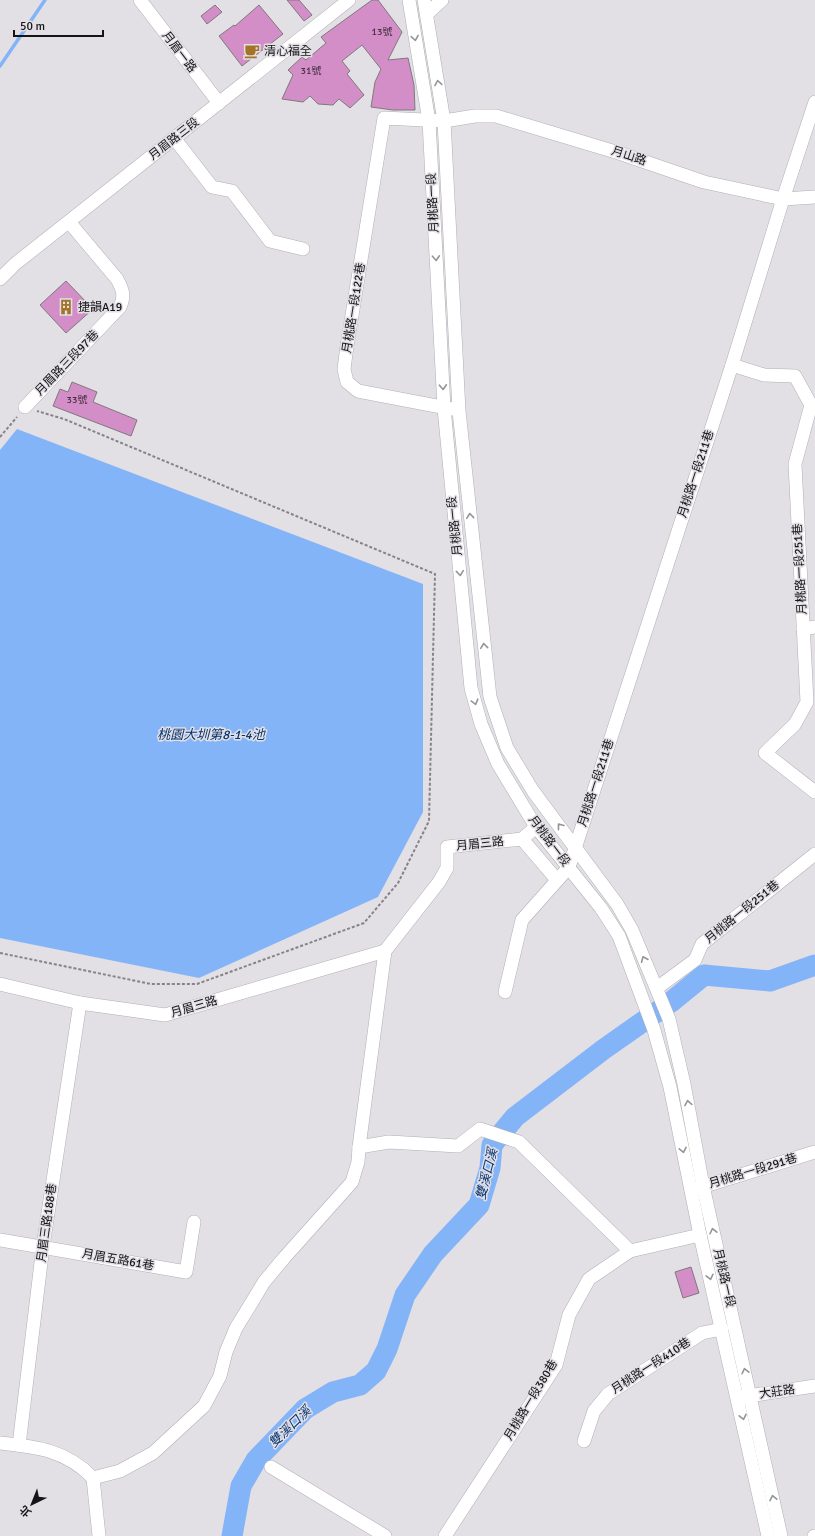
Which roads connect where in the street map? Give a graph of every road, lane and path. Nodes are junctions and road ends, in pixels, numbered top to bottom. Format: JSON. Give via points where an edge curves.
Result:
{"nodes":[{"id":1,"x":140,"y":0,"type":"edge"},
{"id":2,"x":349,"y":0,"type":"edge"},
{"id":3,"x":409,"y":0,"type":"edge"},
{"id":4,"x":424,"y":0,"type":"edge"},
{"id":5,"x":442,"y":0,"type":"edge"},
{"id":6,"x":427,"y":14,"type":"junction"},
{"id":7,"x":815,"y":102,"type":"edge"},
{"id":8,"x":219,"y":103,"type":"junction"},
{"id":9,"x":384,"y":118,"type":"joint"},
{"id":10,"x":429,"y":121,"type":"junction"},
{"id":11,"x":444,"y":121,"type":"junction"},
{"id":12,"x":174,"y":138,"type":"junction"},
{"id":13,"x":815,"y":197,"type":"edge"},
{"id":14,"x":783,"y":199,"type":"junction"},
{"id":15,"x":69,"y":222,"type":"junction"},
{"id":16,"x":303,"y":249,"type":"dead end"},
{"id":17,"x":0,"y":279,"type":"edge"},
{"id":18,"x":732,"y":365,"type":"junction"},
{"id":19,"x":25,"y":407,"type":"junction"},
{"id":20,"x":444,"y":408,"type":"junction"},
{"id":21,"x":459,"y":411,"type":"junction"},
{"id":22,"x":0,"y":437,"type":"edge"},
{"id":23,"x":809,"y":628,"type":"edge"},
{"id":24,"x":815,"y":792,"type":"edge"},
{"id":25,"x":536,"y":827,"type":"junction"},
{"id":26,"x":522,"y":840,"type":"junction"},
{"id":27,"x":576,"y":846,"type":"junction"},
{"id":28,"x":815,"y":854,"type":"edge"},
{"id":29,"x":569,"y":867,"type":"junction"},
{"id":30,"x":557,"y":880,"type":"junction"},
{"id":31,"x":385,"y":951,"type":"junction"},
{"id":32,"x":0,"y":953,"type":"edge"},
{"id":33,"x":0,"y":984,"type":"edge"},
{"id":34,"x":505,"y":992,"type":"dead end"},
{"id":35,"x":658,"y":992,"type":"junction"},
{"id":36,"x":80,"y":1003,"type":"junction"},
{"id":37,"x":359,"y":1147,"type":"junction"},
{"id":38,"x":815,"y":1152,"type":"edge"},
{"id":39,"x":697,"y":1188,"type":"junction"},
{"id":40,"x":194,"y":1222,"type":"dead end"},
{"id":41,"x":700,"y":1235,"type":"junction"},
{"id":42,"x":0,"y":1240,"type":"edge"},
{"id":43,"x":43,"y":1246,"type":"junction"},
{"id":44,"x":630,"y":1251,"type":"junction"},
{"id":45,"x":722,"y":1329,"type":"junction"},
{"id":46,"x":815,"y":1386,"type":"edge"},
{"id":47,"x":744,"y":1397,"type":"junction"},
{"id":48,"x":584,"y":1440,"type":"dead end"},
{"id":49,"x":0,"y":1443,"type":"edge"},
{"id":50,"x":19,"y":1445,"type":"junction"},
{"id":51,"x":271,"y":1467,"type":"dead end"},
{"id":52,"x":93,"y":1478,"type":"junction"},
{"id":53,"x":99,"y":1536,"type":"edge"},
{"id":54,"x":385,"y":1536,"type":"edge"},
{"id":55,"x":445,"y":1536,"type":"edge"},
{"id":56,"x":768,"y":1536,"type":"edge"},
{"id":57,"x":781,"y":1536,"type":"edge"}],
"edges":[{"from":1,"to":8,"type":"street","name":"月眉一路"},
{"from":2,"to":8,"type":"street","name":"月眉路三段"},
{"from":3,"to":10,"type":"street","name":"月桃路一段","one_way":true},
{"from":4,"to":6,"type":"street","name":"月桃路一段"},
{"from":5,"to":6,"type":"street"},
{"from":11,"to":6,"type":"street","name":"月桃路一段","one_way":true},
{"from":7,"to":14,"type":"street","name":"月桃路一段211巷"},
{"from":8,"to":12,"type":"street","name":"月眉路三段"},
{"from":9,"to":10,"type":"street","name":"月山路"},
{"from":9,"to":20,"type":"street","name":"月桃路一段122巷","via":[[344,369],[347,382],[358,391]]},
{"from":10,"to":11,"type":"street","name":"月山路"},
{"from":10,"to":20,"type":"street","name":"月桃路一段","one_way":true},
{"from":11,"to":14,"type":"street","name":"月山路","via":[[475,116],[496,116],[704,182]]},
{"from":11,"to":21,"type":"street","name":"月桃路一段"},
{"from":12,"to":15,"type":"street","name":"月眉路三段"},
{"from":12,"to":16,"type":"street","via":[[212,187],[232,191],[270,241]]},
{"from":13,"to":14,"type":"street","name":"月山路"},
{"from":14,"to":18,"type":"street","name":"月桃路一段211巷"},
{"from":15,"to":17,"type":"street","name":"月眉路三段"},
{"from":15,"to":19,"type":"street","name":"月眉路三段97巷","via":[[116,279],[124,299],[120,307]]},
{"from":18,"to":23,"type":"street","name":"月桃路一段251巷","via":[[764,375],[795,376],[811,405],[794,464]]},
{"from":18,"to":27,"type":"street","name":"月桃路一段211巷"},
{"from":19,"to":22,"type":"path"},
{"from":19,"to":32,"type":"path","via":[[64,419],[435,574],[429,821],[398,883],[364,923],[197,984],[151,984]]},
{"from":20,"to":21,"type":"street","name":"月桃路一段122巷"},
{"from":20,"to":25,"type":"street","name":"月桃路一段","one_way":true,"via":[[471,688],[480,724],[498,764]]},
{"from":27,"to":21,"type":"street","name":"月桃路一段","one_way":true,"via":[[533,790],[507,748],[490,697]]},
{"from":23,"to":24,"type":"street","name":"月桃路一段251巷","via":[[807,702],[795,724],[765,753]]},
{"from":25,"to":26,"type":"street"},
{"from":25,"to":29,"type":"street","name":"月桃路一段"},
{"from":26,"to":30,"type":"street"},
{"from":26,"to":31,"type":"street","name":"月眉三路","via":[[447,847],[447,868],[439,882]]},
{"from":27,"to":29,"type":"street","name":"月桃路一段211巷"},
{"from":35,"to":27,"type":"street","name":"月桃路一段","one_way":true,"via":[[632,930]]},
{"from":28,"to":35,"type":"street","name":"月桃路一段251巷","via":[[702,944],[695,960]]},
{"from":29,"to":30,"type":"street"},
{"from":29,"to":39,"type":"street","name":"月桃路一段","one_way":true,"via":[[619,936],[654,1030]]},
{"from":30,"to":34,"type":"street","via":[[522,920]]},
{"from":31,"to":36,"type":"street","name":"月眉三路","via":[[165,1015]]},
{"from":31,"to":37,"type":"street"},
{"from":33,"to":36,"type":"street","name":"月眉三路"},
{"from":39,"to":35,"type":"street","name":"月桃路一段","one_way":true,"via":[[684,1084],[669,1019]]},
{"from":36,"to":43,"type":"street","name":"月眉三路188巷"},
{"from":37,"to":44,"type":"street","via":[[389,1142],[458,1146],[480,1129],[519,1142]]},
{"from":37,"to":52,"type":"street","via":[[352,1182],[264,1282],[236,1328],[220,1376],[204,1406],[153,1453],[120,1471]]},
{"from":38,"to":39,"type":"street","name":"月桃路一段291巷"},
{"from":39,"to":41,"type":"street","name":"月桃路一段"},
{"from":47,"to":39,"type":"street","name":"月桃路一段","one_way":true},
{"from":40,"to":43,"type":"street","name":"月眉五路61巷","via":[[186,1272]]},
{"from":41,"to":44,"type":"street","name":"月桃路一段380巷"},
{"from":41,"to":45,"type":"street","name":"月桃路一段","one_way":true},
{"from":42,"to":43,"type":"street","name":"月眉五路61巷"},
{"from":43,"to":50,"type":"street","name":"月眉三路188巷"},
{"from":44,"to":55,"type":"street","name":"月桃路一段380巷","via":[[589,1280],[569,1315],[556,1365]]},
{"from":45,"to":47,"type":"street","name":"月桃路一段"},
{"from":45,"to":48,"type":"street","name":"月桃路一段410巷","via":[[702,1334],[608,1394],[594,1411]]},
{"from":46,"to":47,"type":"street","name":"大莊路"},
{"from":47,"to":56,"type":"street","name":"月桃路一段","one_way":true},
{"from":57,"to":47,"type":"street","name":"月桃路一段","one_way":true},
{"from":49,"to":50,"type":"street"},
{"from":50,"to":52,"type":"street","via":[[47,1449],[62,1455],[81,1466]]},
{"from":51,"to":54,"type":"street"},
{"from":52,"to":53,"type":"street"}]}
